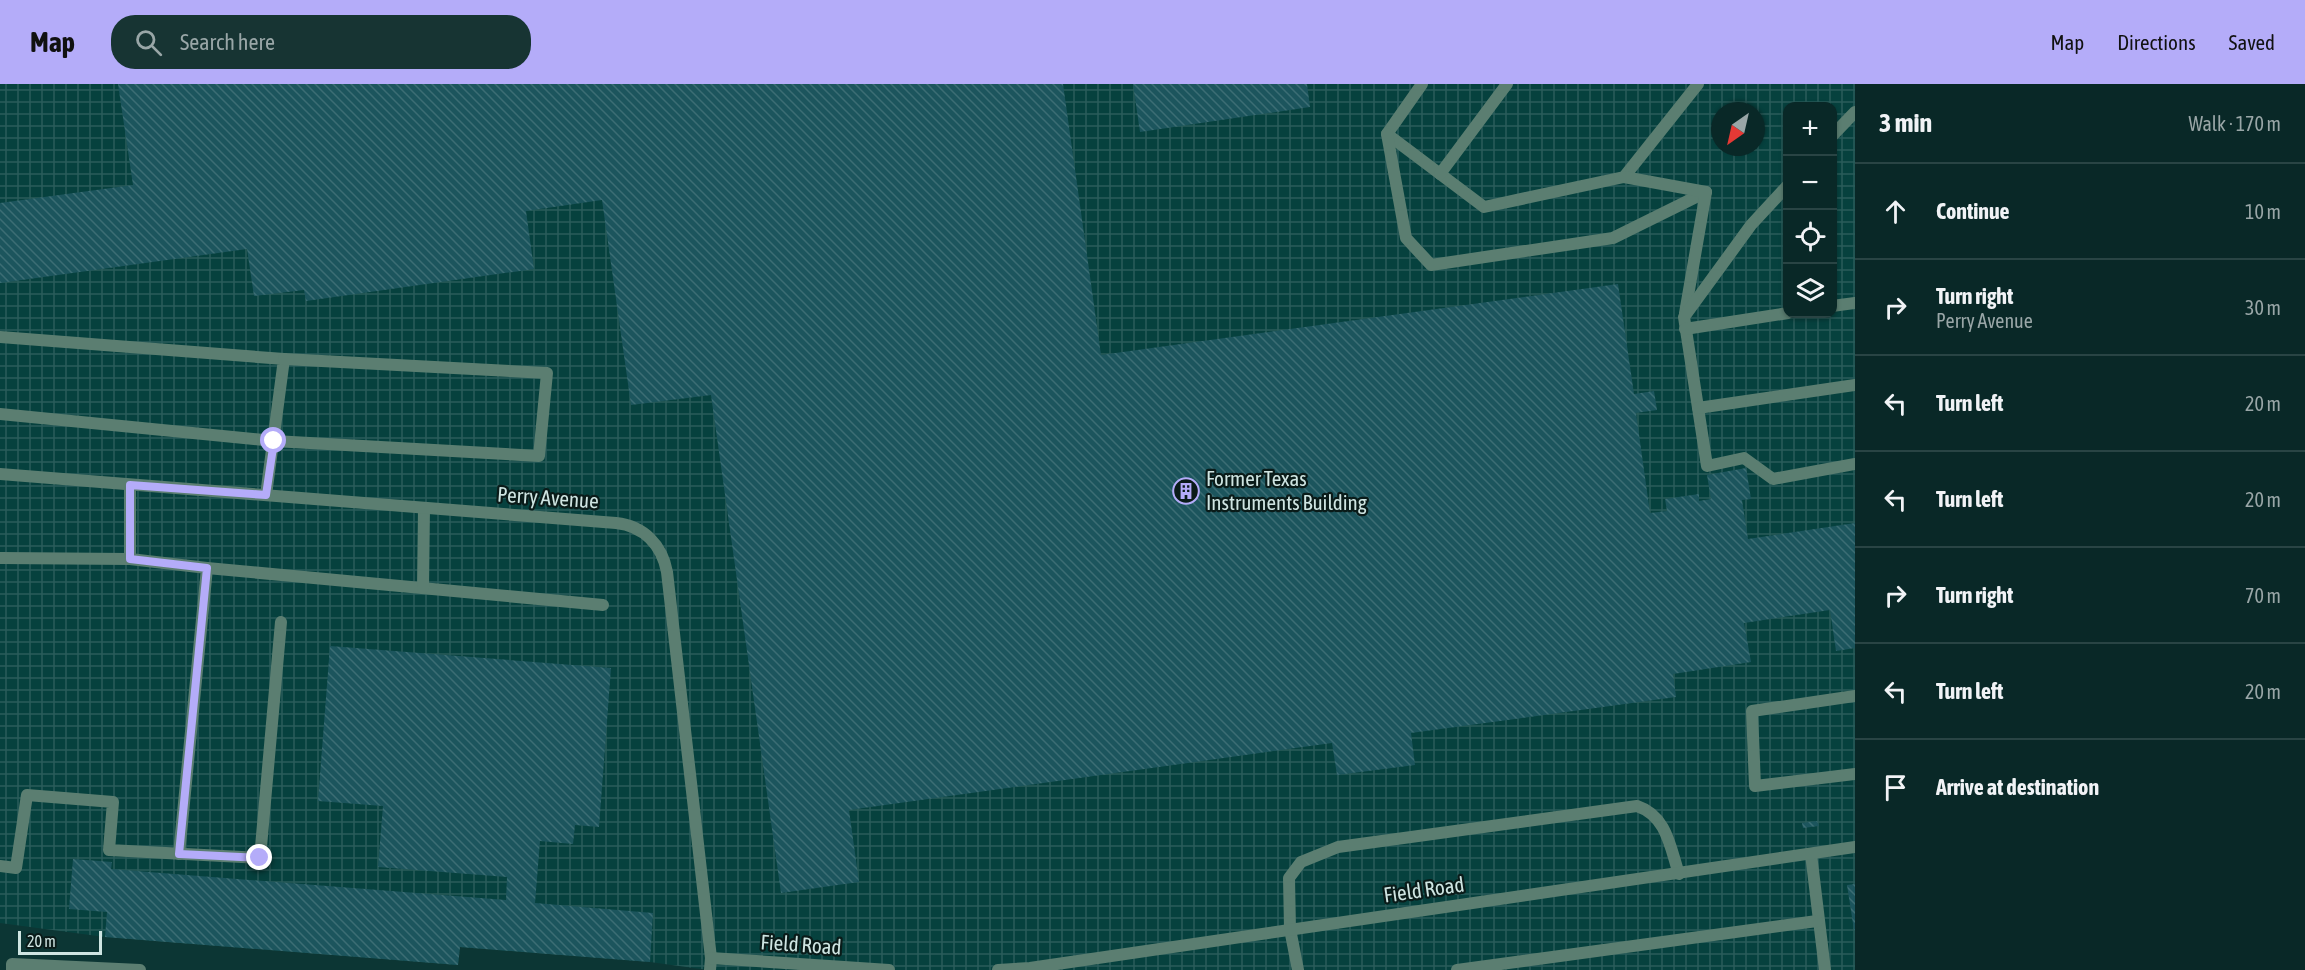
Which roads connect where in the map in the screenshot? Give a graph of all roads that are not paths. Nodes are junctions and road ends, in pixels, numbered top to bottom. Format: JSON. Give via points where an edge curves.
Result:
{"nodes":[{"id":1,"x":1422,"y":84,"type":"edge"},
{"id":2,"x":1508,"y":84,"type":"edge"},
{"id":3,"x":1698,"y":84,"type":"edge"},
{"id":4,"x":1855,"y":112,"type":"edge"},
{"id":5,"x":1837,"y":132,"type":"edge"},
{"id":6,"x":1387,"y":134,"type":"junction"},
{"id":7,"x":1440,"y":174,"type":"junction"},
{"id":8,"x":1624,"y":177,"type":"junction"},
{"id":9,"x":1783,"y":190,"type":"edge"},
{"id":10,"x":1706,"y":192,"type":"junction"},
{"id":11,"x":1855,"y":303,"type":"edge"},
{"id":12,"x":1837,"y":305,"type":"edge"},
{"id":13,"x":1783,"y":313,"type":"edge"},
{"id":14,"x":1685,"y":323,"type":"junction"},
{"id":15,"x":0,"y":338,"type":"edge"},
{"id":16,"x":284,"y":359,"type":"junction"},
{"id":17,"x":1855,"y":385,"type":"edge"},
{"id":18,"x":1698,"y":408,"type":"junction"},
{"id":19,"x":0,"y":414,"type":"edge"},
{"id":20,"x":274,"y":441,"type":"junction"},
{"id":21,"x":1855,"y":464,"type":"edge"},
{"id":22,"x":0,"y":474,"type":"edge"},
{"id":23,"x":130,"y":485,"type":"junction"},
{"id":24,"x":266,"y":495,"type":"junction"},
{"id":25,"x":424,"y":508,"type":"junction"},
{"id":26,"x":0,"y":558,"type":"edge"},
{"id":27,"x":130,"y":559,"type":"junction"},
{"id":28,"x":207,"y":568,"type":"junction"},
{"id":29,"x":423,"y":588,"type":"junction"},
{"id":30,"x":603,"y":605,"type":"dead end"},
{"id":31,"x":280,"y":622,"type":"dead end"},
{"id":32,"x":1855,"y":696,"type":"edge"},
{"id":33,"x":1855,"y":774,"type":"edge"},
{"id":34,"x":1855,"y":847,"type":"edge"},
{"id":35,"x":179,"y":854,"type":"junction"},
{"id":36,"x":1811,"y":854,"type":"junction"},
{"id":37,"x":0,"y":866,"type":"edge"},
{"id":38,"x":1679,"y":874,"type":"junction"},
{"id":39,"x":1817,"y":921,"type":"junction"},
{"id":40,"x":1290,"y":929,"type":"junction"},
{"id":41,"x":711,"y":964,"type":"edge"},
{"id":42,"x":12,"y":970,"type":"edge"},
{"id":43,"x":140,"y":970,"type":"edge"},
{"id":44,"x":889,"y":970,"type":"edge"},
{"id":45,"x":998,"y":970,"type":"edge"},
{"id":46,"x":1298,"y":970,"type":"edge"},
{"id":47,"x":1457,"y":970,"type":"edge"},
{"id":48,"x":1825,"y":970,"type":"edge"}],
"edges":[{"from":1,"to":6,"type":"street"},
{"from":2,"to":7,"type":"street"},
{"from":3,"to":8,"type":"street"},
{"from":4,"to":5,"type":"street"},
{"from":6,"to":7,"type":"street"},
{"from":6,"to":10,"type":"street","via":[[1406,238],[1431,265],[1613,238]]},
{"from":7,"to":8,"type":"street","via":[[1484,207]]},
{"from":8,"to":10,"type":"street"},
{"from":9,"to":14,"type":"street","via":[[1751,225]]},
{"from":10,"to":14,"type":"street"},
{"from":11,"to":12,"type":"street"},
{"from":13,"to":14,"type":"street"},
{"from":14,"to":18,"type":"street"},
{"from":15,"to":16,"type":"street"},
{"from":16,"to":20,"type":"street"},
{"from":16,"to":20,"type":"street","via":[[547,373],[539,456]]},
{"from":17,"to":18,"type":"street"},
{"from":18,"to":21,"type":"street","via":[[1707,466],[1744,458],[1773,479]]},
{"from":19,"to":20,"type":"street"},
{"from":20,"to":24,"type":"street"},
{"from":22,"to":23,"type":"street","name":"Perry Avenue"},
{"from":23,"to":24,"type":"street","name":"Perry Avenue"},
{"from":23,"to":27,"type":"street"},
{"from":24,"to":25,"type":"street","name":"Perry Avenue"},
{"from":25,"to":29,"type":"street"},
{"from":25,"to":41,"type":"street","name":"Perry Avenue","via":[[623,523],[646,534],[658,548],[667,572]]},
{"from":26,"to":27,"type":"street"},
{"from":27,"to":28,"type":"street"},
{"from":28,"to":29,"type":"street"},
{"from":28,"to":35,"type":"street"},
{"from":29,"to":30,"type":"street"},
{"from":31,"to":35,"type":"street","via":[[260,858]]},
{"from":32,"to":33,"type":"street","via":[[1752,711],[1755,786]]},
{"from":34,"to":36,"type":"street","name":"Field Road"},
{"from":35,"to":37,"type":"street","via":[[109,850],[113,802],[27,795],[16,868]]},
{"from":36,"to":38,"type":"street","name":"Field Road"},
{"from":36,"to":39,"type":"street"},
{"from":38,"to":40,"type":"street","name":"Field Road"},
{"from":38,"to":40,"type":"street","via":[[1661,820],[1637,806],[1348,845],[1301,862],[1289,878]]},
{"from":39,"to":47,"type":"street"},
{"from":39,"to":48,"type":"street"},
{"from":40,"to":45,"type":"street","name":"Field Road"},
{"from":40,"to":46,"type":"street"},
{"from":41,"to":44,"type":"street","name":"Field Road"},
{"from":42,"to":43,"type":"street","via":[[12,964]]}]}
